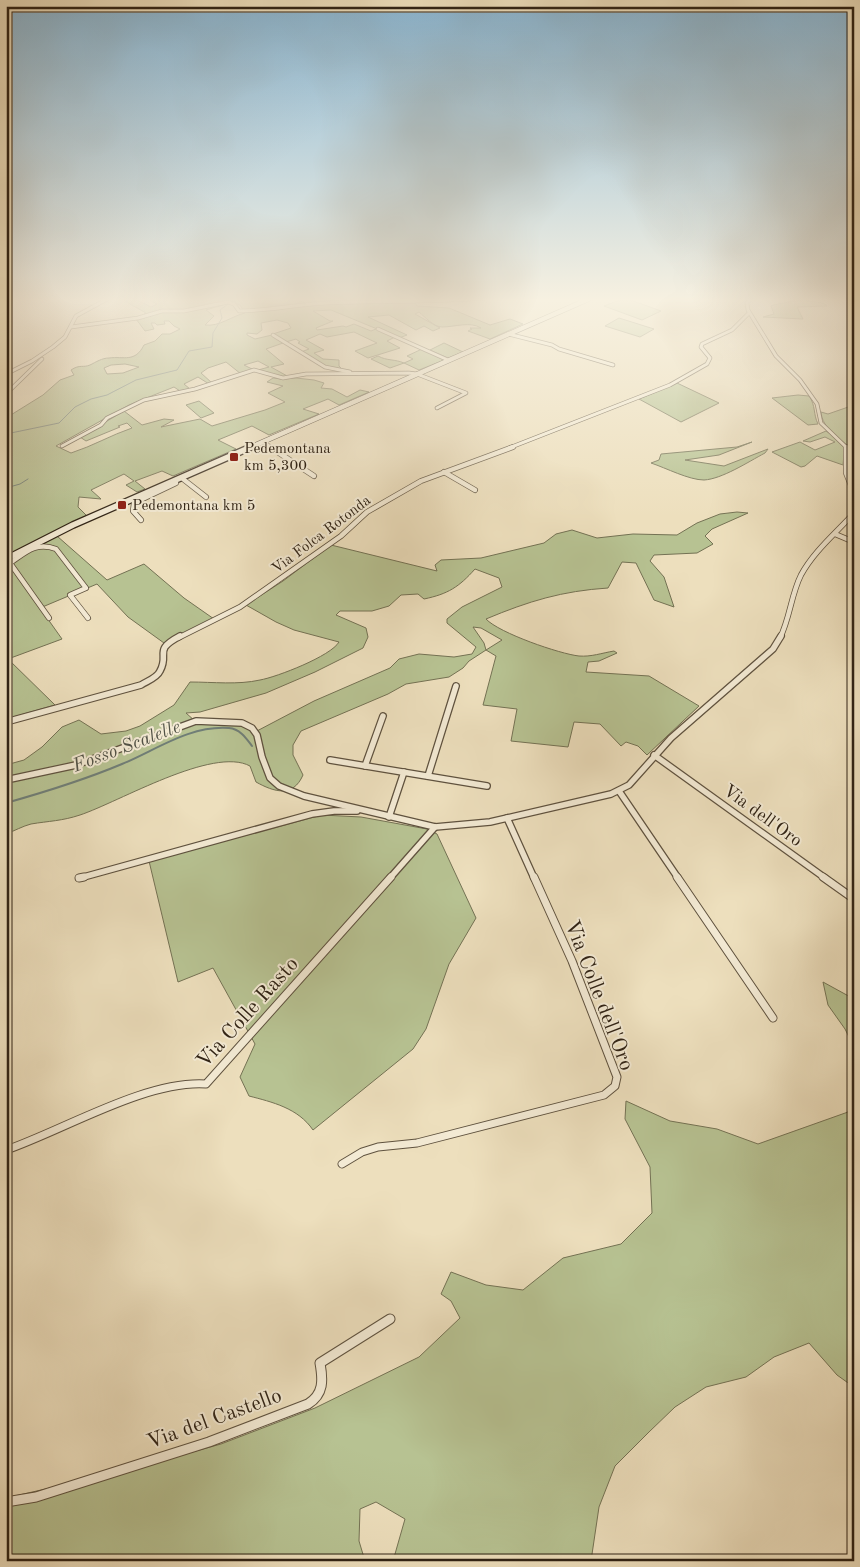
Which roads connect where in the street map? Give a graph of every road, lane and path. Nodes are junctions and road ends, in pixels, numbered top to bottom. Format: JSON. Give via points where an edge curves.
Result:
{"nodes":[{"id":1,"x":28,"y":371,"type":"edge"},
{"id":2,"x":251,"y":371,"type":"edge"},
{"id":3,"x":258,"y":371,"type":"edge"},
{"id":4,"x":343,"y":371,"type":"edge"},
{"id":5,"x":423,"y":371,"type":"edge"},
{"id":6,"x":694,"y":371,"type":"edge"},
{"id":7,"x":791,"y":371,"type":"edge"},
{"id":8,"x":356,"y":374,"type":"junction"},
{"id":9,"x":417,"y":374,"type":"junction"},
{"id":10,"x":6,"y":394,"type":"edge"},
{"id":11,"x":438,"y":408,"type":"dead end"},
{"id":12,"x":263,"y":442,"type":"junction"},
{"id":13,"x":62,"y":446,"type":"dead end"},
{"id":14,"x":444,"y":472,"type":"junction"},
{"id":15,"x":314,"y":476,"type":"dead end"},
{"id":16,"x":184,"y":477,"type":"junction"},
{"id":17,"x":475,"y":490,"type":"dead end"},
{"id":18,"x":854,"y":493,"type":"edge"},
{"id":19,"x":206,"y":496,"type":"dead end"},
{"id":20,"x":854,"y":513,"type":"edge"},
{"id":21,"x":141,"y":520,"type":"dead end"},
{"id":22,"x":835,"y":534,"type":"junction"},
{"id":23,"x":854,"y":542,"type":"edge"},
{"id":24,"x":28,"y":548,"type":"junction"},
{"id":25,"x":6,"y":559,"type":"edge"},
{"id":26,"x":48,"y":618,"type":"dead end"},
{"id":27,"x":88,"y":618,"type":"dead end"},
{"id":28,"x":456,"y":686,"type":"dead end"},
{"id":29,"x":383,"y":716,"type":"dead end"},
{"id":30,"x":6,"y":722,"type":"edge"},
{"id":31,"x":654,"y":755,"type":"junction"},
{"id":32,"x":330,"y":760,"type":"dead end"},
{"id":33,"x":365,"y":766,"type":"junction"},
{"id":34,"x":404,"y":772,"type":"junction"},
{"id":35,"x":428,"y":776,"type":"junction"},
{"id":36,"x":6,"y":780,"type":"edge"},
{"id":37,"x":487,"y":786,"type":"dead end"},
{"id":38,"x":620,"y":791,"type":"junction"},
{"id":39,"x":376,"y":814,"type":"junction"},
{"id":40,"x":389,"y":817,"type":"junction"},
{"id":41,"x":507,"y":818,"type":"junction"},
{"id":42,"x":436,"y":827,"type":"junction"},
{"id":43,"x":79,"y":878,"type":"dead end"},
{"id":44,"x":854,"y":899,"type":"edge"},
{"id":45,"x":773,"y":1018,"type":"dead end"},
{"id":46,"x":6,"y":1150,"type":"edge"},
{"id":47,"x":342,"y":1164,"type":"dead end"},
{"id":48,"x":390,"y":1319,"type":"dead end"},
{"id":49,"x":6,"y":1502,"type":"edge"}],
"edges":[{"from":1,"to":10,"type":"street"},
{"from":2,"to":13,"type":"street","via":[[195,389],[144,400]]},
{"from":3,"to":8,"type":"street","via":[[283,378],[306,374]]},
{"from":4,"to":8,"type":"street"},
{"from":5,"to":9,"type":"street"},
{"from":6,"to":14,"type":"street","name":"Via Folca Rotonda","via":[[670,385],[544,436]]},
{"from":7,"to":18,"type":"street","via":[[817,404],[820,421],[848,448],[846,473]]},
{"from":8,"to":9,"type":"street"},
{"from":9,"to":11,"type":"street","via":[[466,393]]},
{"from":9,"to":12,"type":"street"},
{"from":12,"to":15,"type":"street"},
{"from":12,"to":16,"type":"street"},
{"from":14,"to":17,"type":"street"},
{"from":14,"to":30,"type":"street","name":"Via Folca Rotonda","via":[[366,512],[341,536],[240,607],[167,643],[162,652],[161,670],[147,682]]},
{"from":16,"to":19,"type":"street"},
{"from":16,"to":21,"type":"street","via":[[134,503],[133,511]]},
{"from":16,"to":24,"type":"street"},
{"from":20,"to":22,"type":"street"},
{"from":22,"to":23,"type":"street"},
{"from":22,"to":31,"type":"street","via":[[802,575],[776,645]]},
{"from":24,"to":25,"type":"street"},
{"from":24,"to":26,"type":"street","via":[[10,563]]},
{"from":24,"to":27,"type":"street","via":[[58,551],[86,588],[70,595]]},
{"from":28,"to":35,"type":"street"},
{"from":29,"to":33,"type":"street"},
{"from":31,"to":38,"type":"street"},
{"from":31,"to":44,"type":"street","name":"Via dell'Oro"},
{"from":32,"to":33,"type":"street"},
{"from":33,"to":34,"type":"street"},
{"from":34,"to":35,"type":"street"},
{"from":34,"to":40,"type":"street"},
{"from":35,"to":37,"type":"street"},
{"from":36,"to":39,"type":"street","via":[[76,765],[184,724],[196,721],[236,722],[255,732],[270,778],[279,786],[304,796]]},
{"from":38,"to":41,"type":"street"},
{"from":38,"to":45,"type":"street"},
{"from":39,"to":40,"type":"street"},
{"from":39,"to":43,"type":"street","via":[[353,811],[312,814]]},
{"from":40,"to":42,"type":"street"},
{"from":41,"to":42,"type":"street"},
{"from":41,"to":47,"type":"street","name":"Via Colle dell'Oro","via":[[572,961],[617,1077],[616,1086],[604,1095],[520,1117],[417,1143],[373,1148]]},
{"from":42,"to":46,"type":"street","name":"Via Colle Rasto","via":[[206,1084],[190,1082],[146,1094]]},
{"from":48,"to":49,"type":"street","name":"Via del Castello","via":[[320,1362],[323,1388],[318,1398],[308,1404],[209,1442],[36,1497]]}]}
